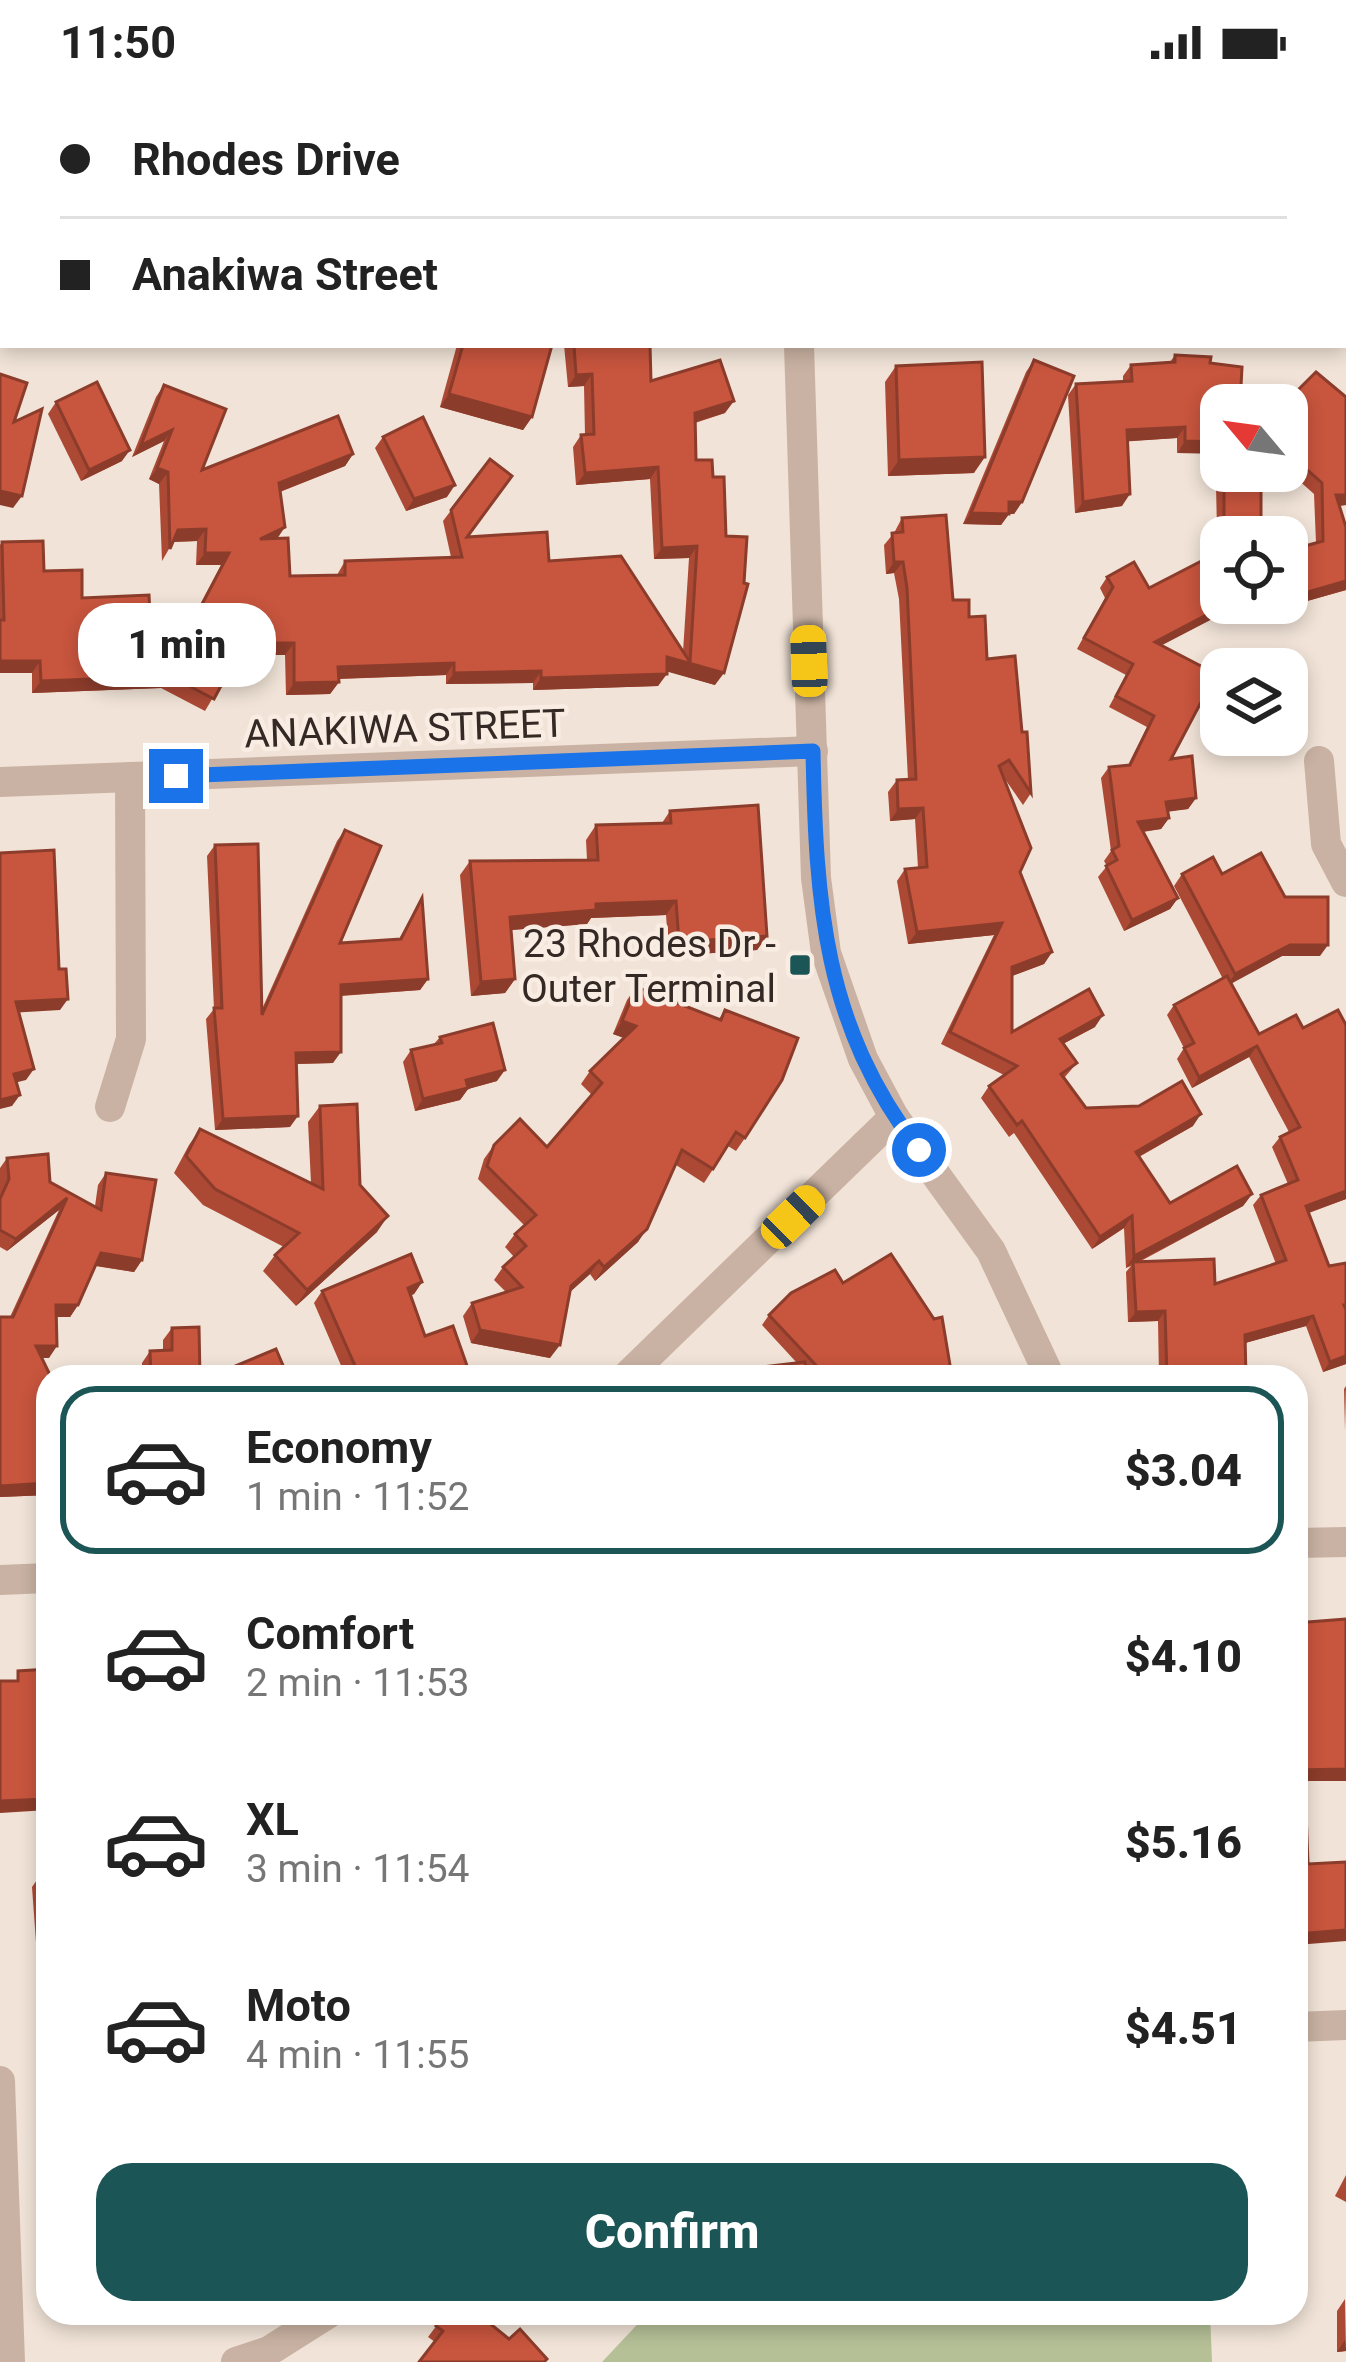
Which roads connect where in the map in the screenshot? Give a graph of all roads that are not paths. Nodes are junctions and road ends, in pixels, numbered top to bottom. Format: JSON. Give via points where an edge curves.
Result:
{"nodes":[{"id":1,"x":799,"y":348,"type":"edge"},
{"id":2,"x":813,"y":751,"type":"junction"},
{"id":3,"x":1319,"y":760,"type":"dead end"},
{"id":4,"x":130,"y":777,"type":"junction"},
{"id":5,"x":0,"y":782,"type":"edge"},
{"id":6,"x":1346,"y":881,"type":"edge"},
{"id":7,"x":110,"y":1107,"type":"dead end"},
{"id":8,"x":894,"y":1117,"type":"junction"},
{"id":9,"x":638,"y":1365,"type":"edge"},
{"id":10,"x":1044,"y":1365,"type":"edge"},
{"id":11,"x":1346,"y":1542,"type":"edge"},
{"id":12,"x":1308,"y":1543,"type":"edge"},
{"id":13,"x":36,"y":1578,"type":"edge"},
{"id":14,"x":0,"y":1580,"type":"edge"},
{"id":15,"x":1346,"y":2025,"type":"edge"},
{"id":16,"x":1308,"y":2027,"type":"edge"},
{"id":17,"x":0,"y":2081,"type":"edge"},
{"id":18,"x":310,"y":2325,"type":"edge"},
{"id":19,"x":10,"y":2362,"type":"edge"},
{"id":20,"x":236,"y":2362,"type":"edge"}],
"edges":[{"from":1,"to":2,"type":"street"},
{"from":2,"to":4,"type":"street","name":"ANAKIWA STREET"},
{"from":2,"to":8,"type":"street","via":[[826,953],[863,1059]]},
{"from":3,"to":6,"type":"street","via":[[1326,844]]},
{"from":4,"to":5,"type":"street","name":"ANAKIWA STREET"},
{"from":4,"to":7,"type":"street","via":[[131,1039]]},
{"from":8,"to":9,"type":"street"},
{"from":8,"to":10,"type":"street","via":[[991,1251]]},
{"from":11,"to":12,"type":"street"},
{"from":13,"to":14,"type":"street"},
{"from":15,"to":16,"type":"street"},
{"from":17,"to":19,"type":"street"},
{"from":18,"to":20,"type":"street"}]}
